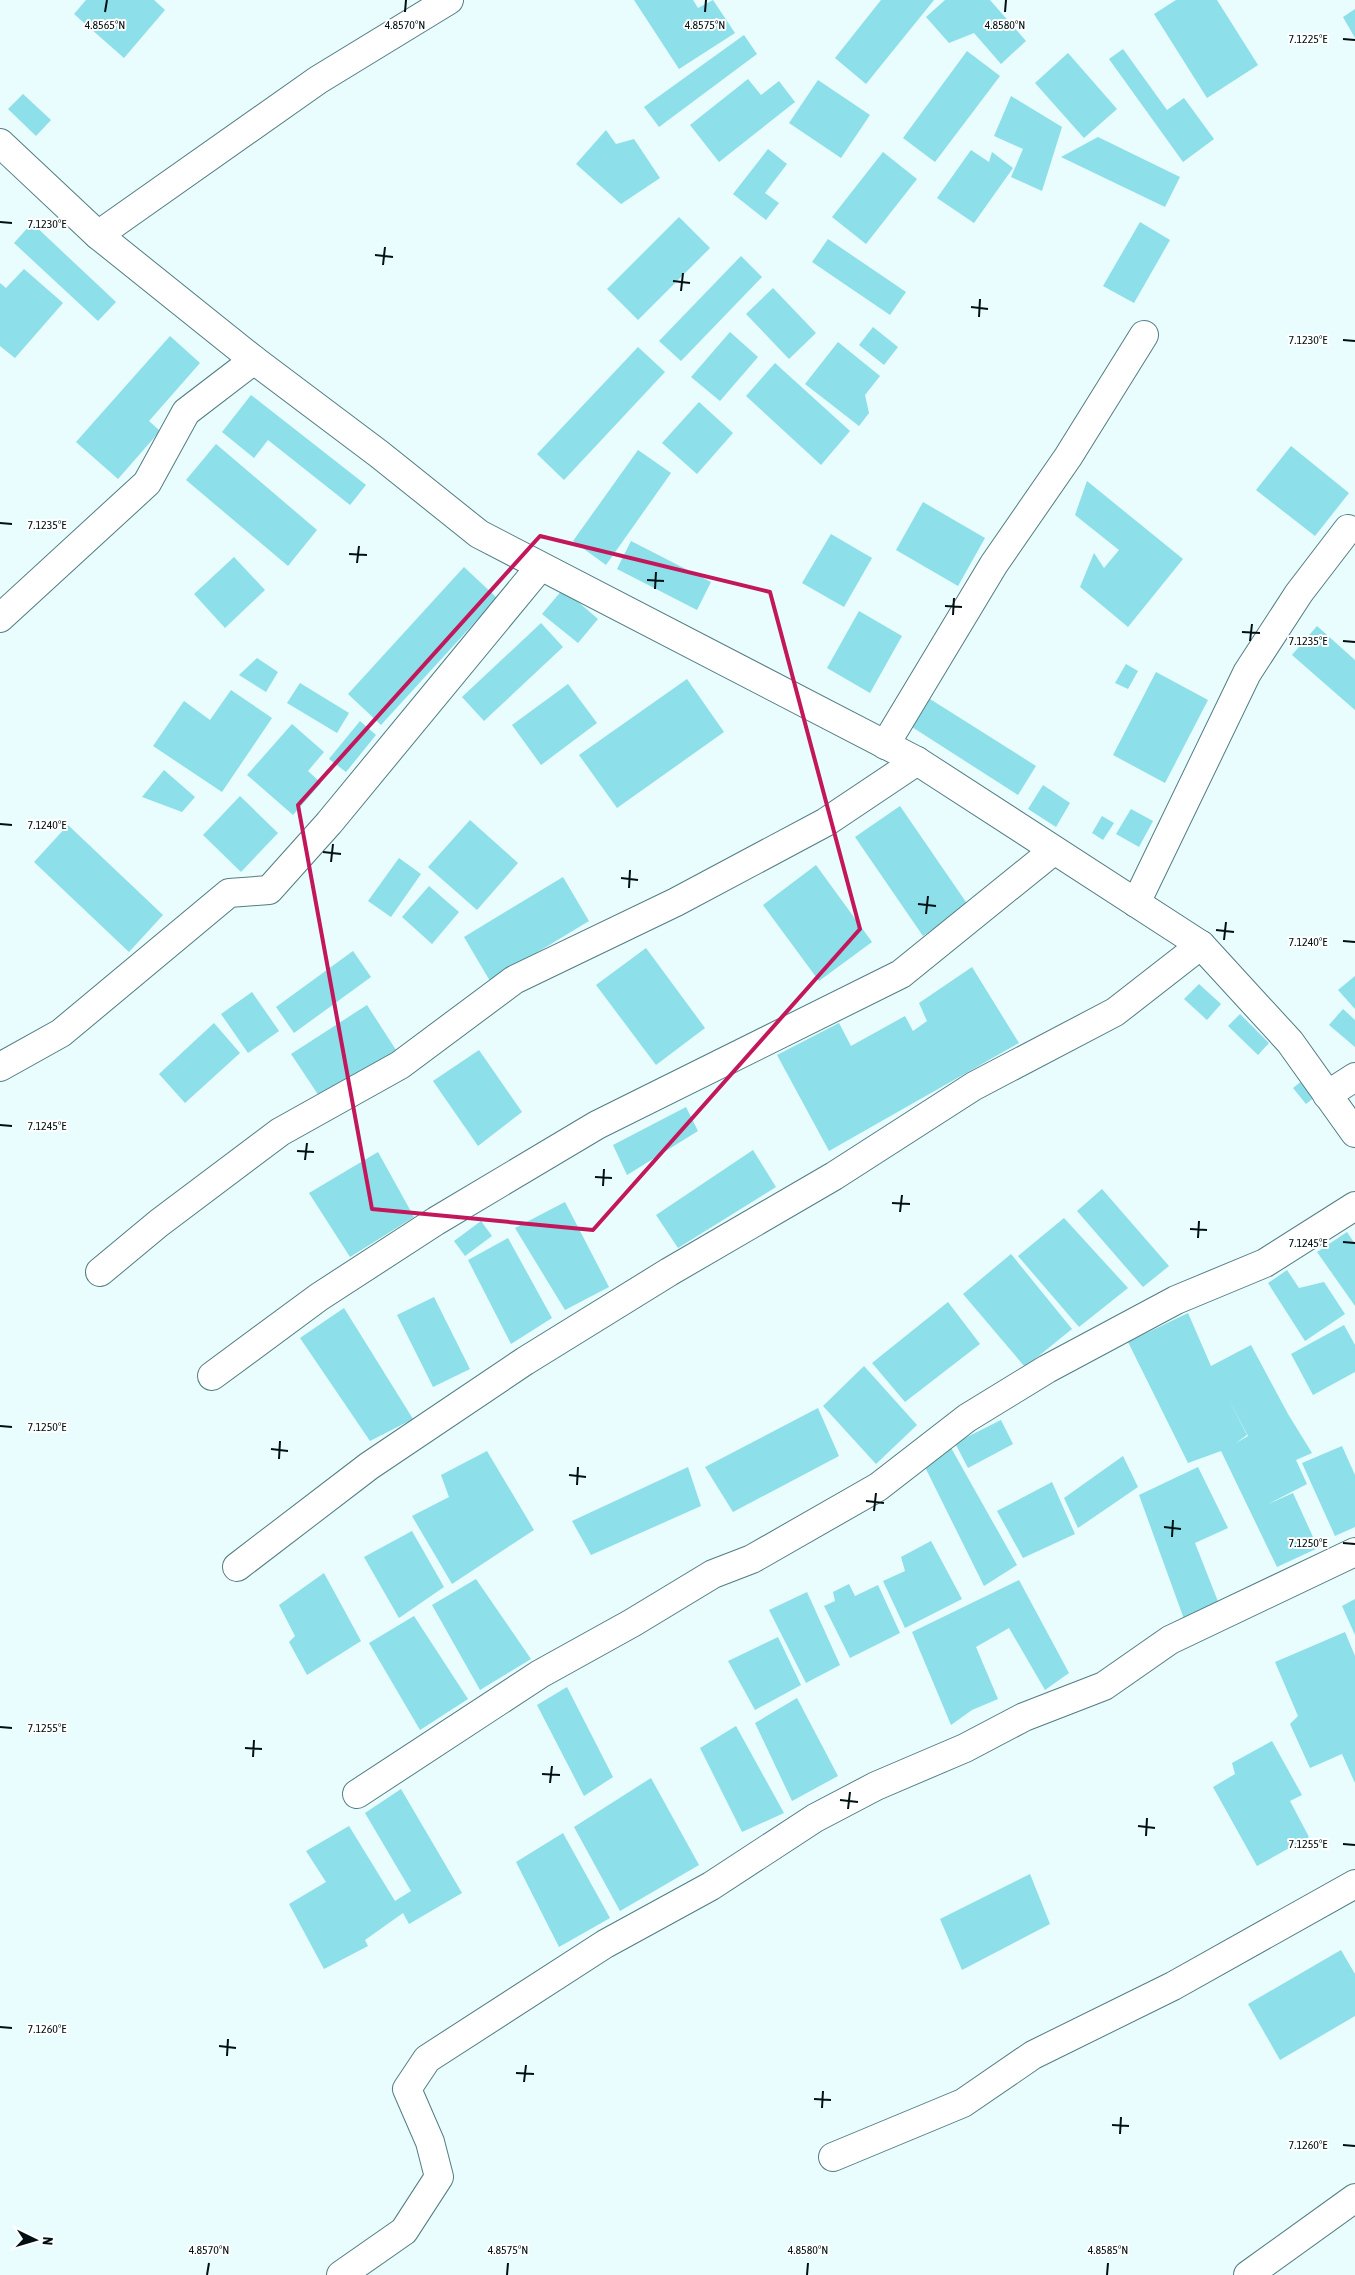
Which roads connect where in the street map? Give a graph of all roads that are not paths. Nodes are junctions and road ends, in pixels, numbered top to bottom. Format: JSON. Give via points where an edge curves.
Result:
{"nodes":[{"id":1,"x":449,"y":0,"type":"edge"},
{"id":2,"x":0,"y":143,"type":"edge"},
{"id":3,"x":98,"y":235,"type":"junction"},
{"id":4,"x":1144,"y":335,"type":"dead end"},
{"id":5,"x":254,"y":360,"type":"junction"},
{"id":6,"x":1348,"y":528,"type":"dead end"},
{"id":7,"x":540,"y":567,"type":"junction"},
{"id":8,"x":0,"y":618,"type":"edge"},
{"id":9,"x":885,"y":745,"type":"junction"},
{"id":10,"x":917,"y":761,"type":"junction"},
{"id":11,"x":1053,"y":851,"type":"junction"},
{"id":12,"x":1136,"y":904,"type":"junction"},
{"id":13,"x":1201,"y":945,"type":"junction"},
{"id":14,"x":0,"y":1067,"type":"edge"},
{"id":15,"x":1355,"y":1077,"type":"edge"},
{"id":16,"x":1328,"y":1095,"type":"junction"},
{"id":17,"x":1355,"y":1133,"type":"edge"},
{"id":18,"x":1355,"y":1206,"type":"edge"},
{"id":19,"x":100,"y":1272,"type":"dead end"},
{"id":20,"x":212,"y":1376,"type":"dead end"},
{"id":21,"x":1355,"y":1552,"type":"edge"},
{"id":22,"x":237,"y":1567,"type":"dead end"},
{"id":23,"x":358,"y":1794,"type":"dead end"},
{"id":24,"x":1355,"y":1884,"type":"edge"},
{"id":25,"x":833,"y":2157,"type":"dead end"},
{"id":26,"x":1355,"y":2198,"type":"edge"},
{"id":27,"x":340,"y":2275,"type":"edge"},
{"id":28,"x":1248,"y":2275,"type":"edge"}],
"edges":[{"from":1,"to":3,"type":"street","via":[[318,80]]},
{"from":2,"to":3,"type":"street"},
{"from":3,"to":5,"type":"street"},
{"from":4,"to":9,"type":"street","via":[[1068,457],[994,564]]},
{"from":5,"to":7,"type":"street","via":[[479,534]]},
{"from":5,"to":8,"type":"street","via":[[186,412],[147,483]]},
{"from":6,"to":12,"type":"street","via":[[1299,593],[1247,673]]},
{"from":7,"to":9,"type":"street"},
{"from":7,"to":14,"type":"street","via":[[269,890],[229,893],[61,1033]]},
{"from":9,"to":10,"type":"street"},
{"from":10,"to":11,"type":"street"},
{"from":10,"to":19,"type":"street","via":[[826,822],[676,902],[514,980],[400,1065],[280,1132],[158,1223]]},
{"from":11,"to":12,"type":"street"},
{"from":11,"to":20,"type":"street","via":[[901,974],[597,1125],[436,1221],[334,1287]]},
{"from":12,"to":13,"type":"street"},
{"from":13,"to":16,"type":"street","via":[[1290,1042]]},
{"from":13,"to":22,"type":"street","via":[[1115,1012],[974,1086],[834,1176],[525,1361],[369,1466]]},
{"from":15,"to":16,"type":"street"},
{"from":16,"to":17,"type":"street"},
{"from":18,"to":23,"type":"street","via":[[1265,1262],[1176,1300],[1047,1369],[967,1418],[878,1487],[752,1559],[713,1574],[540,1674]]},
{"from":21,"to":27,"type":"street","via":[[1170,1640],[1104,1686],[1024,1717],[815,1818],[711,1886],[605,1944],[427,2059],[407,2090],[430,2142],[439,2177],[404,2231]]},
{"from":24,"to":25,"type":"street","via":[[1173,1986],[1033,2054],[963,2103]]},
{"from":26,"to":28,"type":"street"}]}
